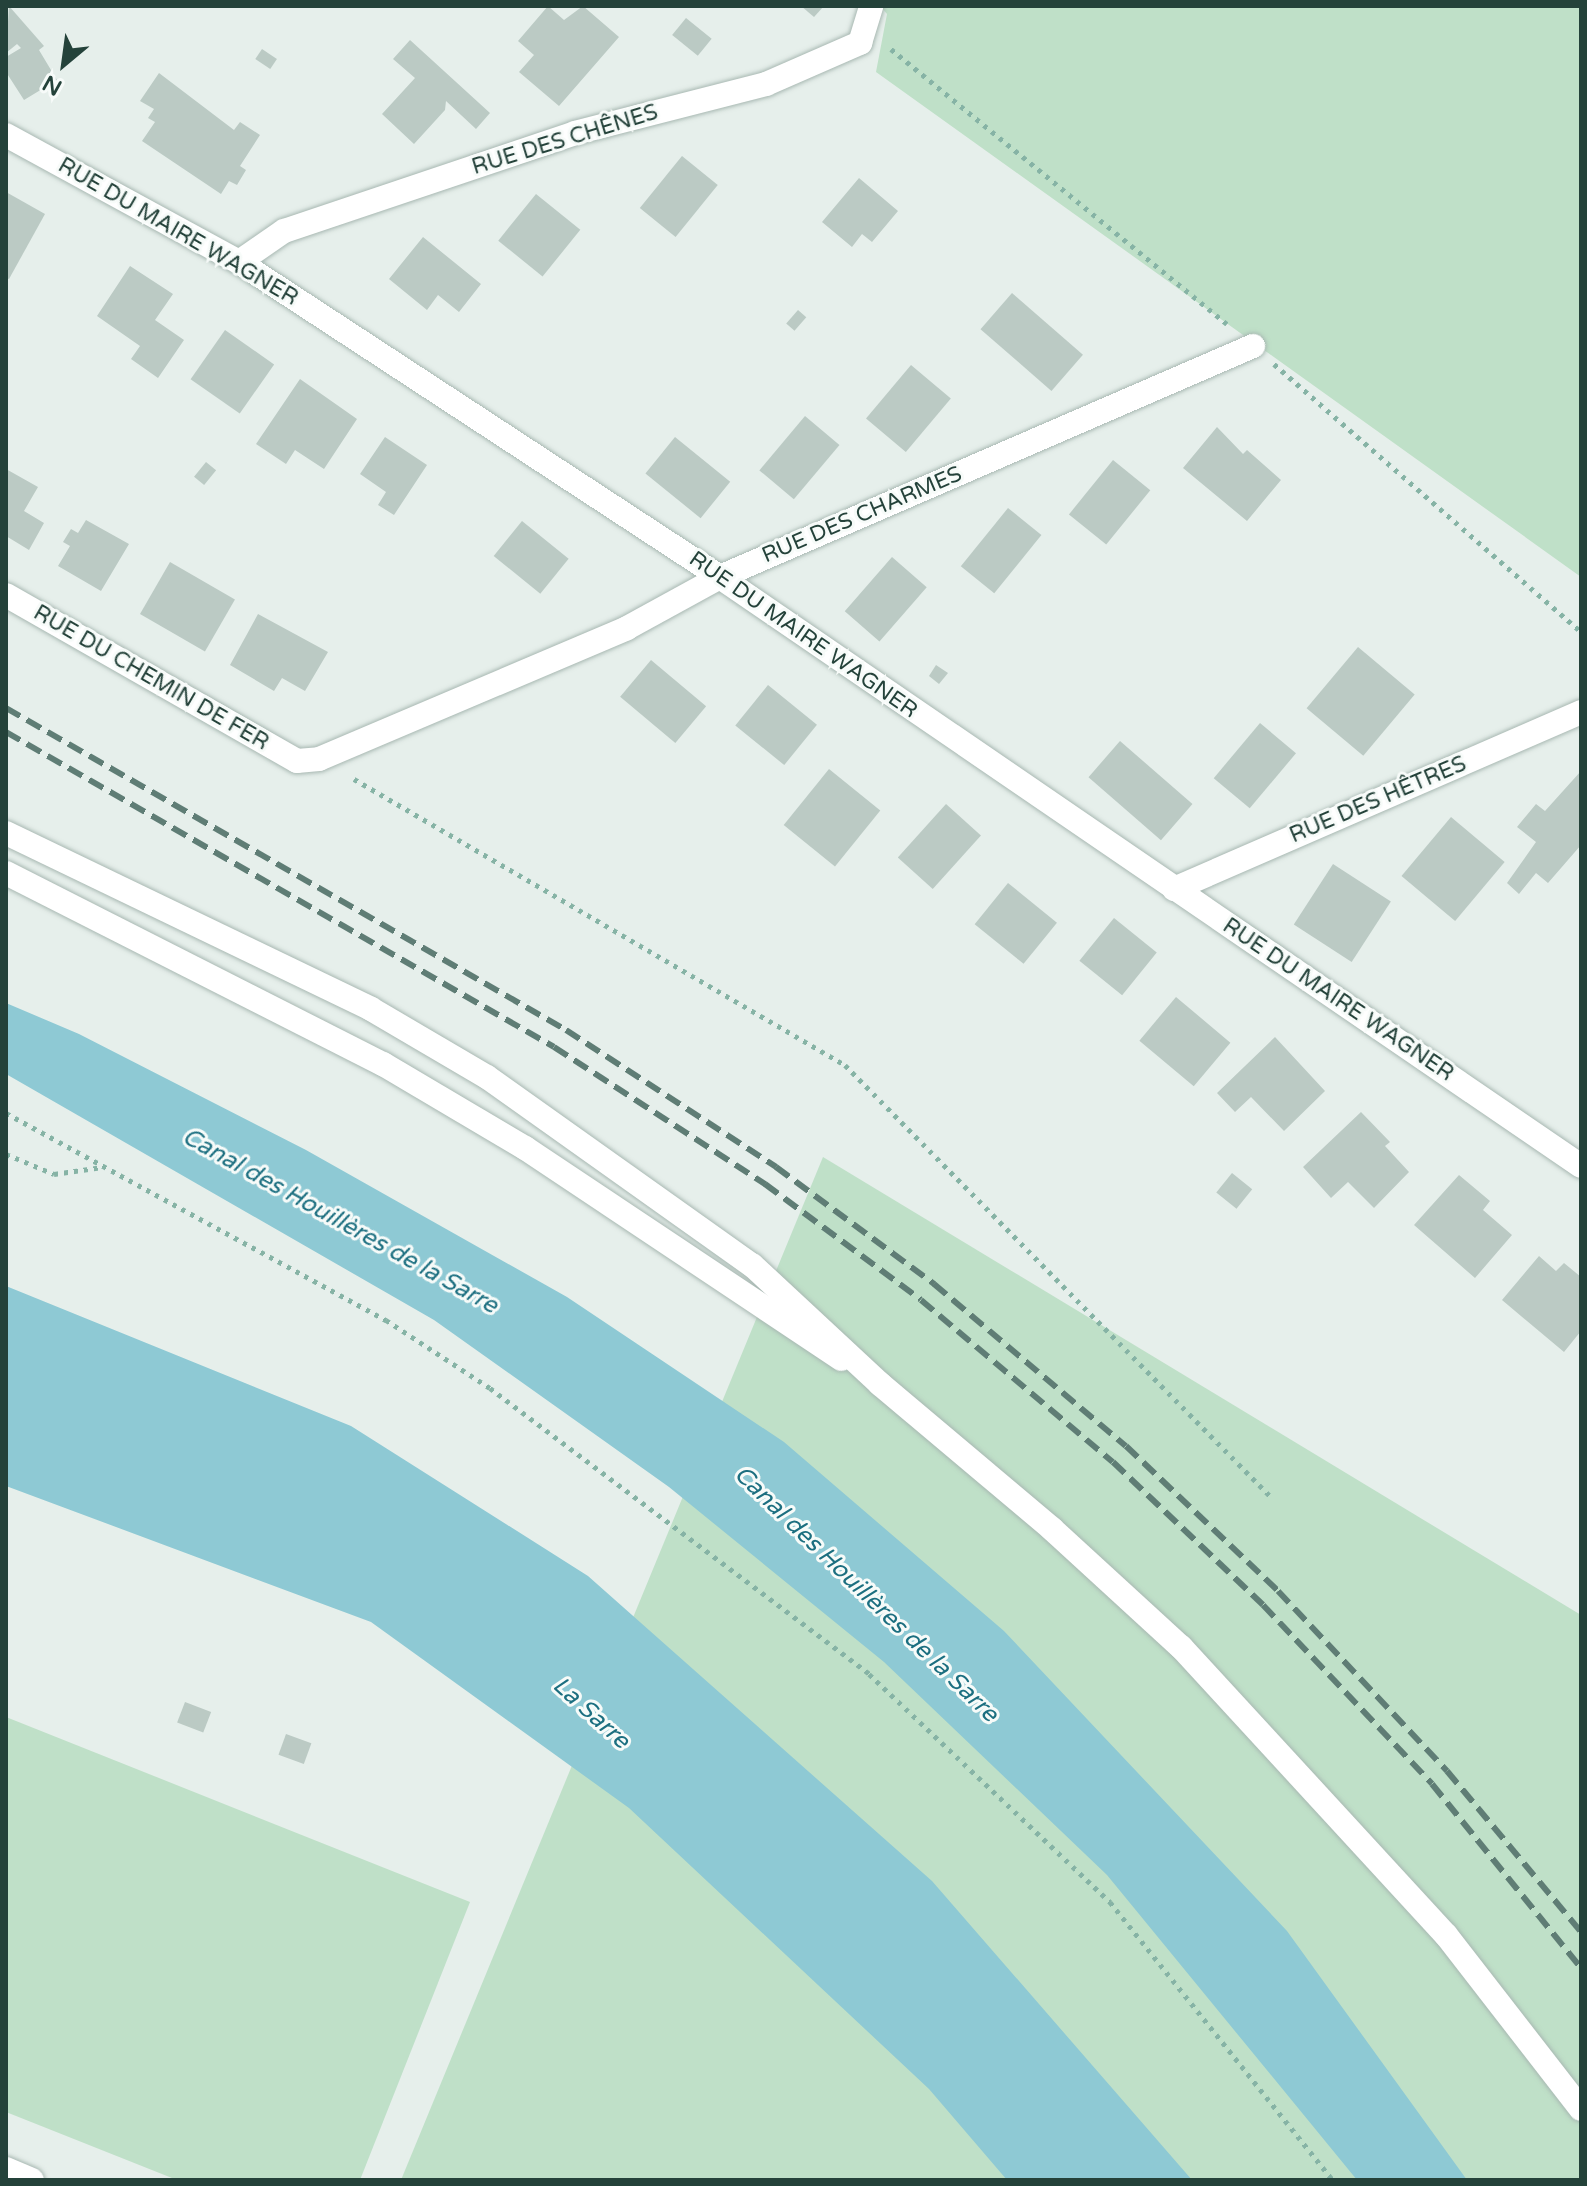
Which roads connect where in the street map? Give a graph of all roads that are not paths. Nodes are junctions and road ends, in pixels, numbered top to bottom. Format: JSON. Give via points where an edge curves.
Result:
{"nodes":[{"id":1,"x":871,"y":6,"type":"edge"},
{"id":2,"x":6,"y":135,"type":"edge"},
{"id":3,"x":239,"y":262,"type":"junction"},
{"id":4,"x":1253,"y":346,"type":"dead end"},
{"id":5,"x":720,"y":577,"type":"junction"},
{"id":6,"x":6,"y":595,"type":"edge"},
{"id":7,"x":1581,"y":712,"type":"edge"},
{"id":8,"x":308,"y":760,"type":"joint"},
{"id":9,"x":6,"y":833,"type":"edge"},
{"id":10,"x":6,"y":873,"type":"edge"},
{"id":11,"x":1174,"y":889,"type":"junction"},
{"id":12,"x":1581,"y":1166,"type":"edge"},
{"id":13,"x":880,"y":1384,"type":"junction"},
{"id":14,"x":1581,"y":2109,"type":"edge"},
{"id":15,"x":6,"y":2169,"type":"edge"},
{"id":16,"x":32,"y":2180,"type":"edge"}],
"edges":[{"from":1,"to":3,"type":"street","name":"RUE DES CHÊNES","via":[[860,43],[766,84],[575,133],[284,231]]},
{"from":2,"to":3,"type":"street","name":"RUE DU MAIRE WAGNER"},
{"from":3,"to":5,"type":"street","name":"RUE DU MAIRE WAGNER"},
{"from":4,"to":5,"type":"street","name":"RUE DES CHARMES"},
{"from":5,"to":8,"type":"street","name":"RUE DES CHARMES","via":[[627,628]]},
{"from":5,"to":11,"type":"street","name":"RUE DU MAIRE WAGNER"},
{"from":6,"to":8,"type":"street","name":"RUE DU CHEMIN DE FER"},
{"from":7,"to":11,"type":"street","name":"RUE DES HÊTRES"},
{"from":9,"to":13,"type":"street","via":[[358,1002],[487,1077],[752,1265]]},
{"from":10,"to":13,"type":"street","via":[[383,1064],[525,1148]]},
{"from":11,"to":12,"type":"street","name":"RUE DU MAIRE WAGNER"},
{"from":13,"to":14,"type":"street","via":[[1181,1647],[1446,1935]]},
{"from":15,"to":16,"type":"street"}]}
